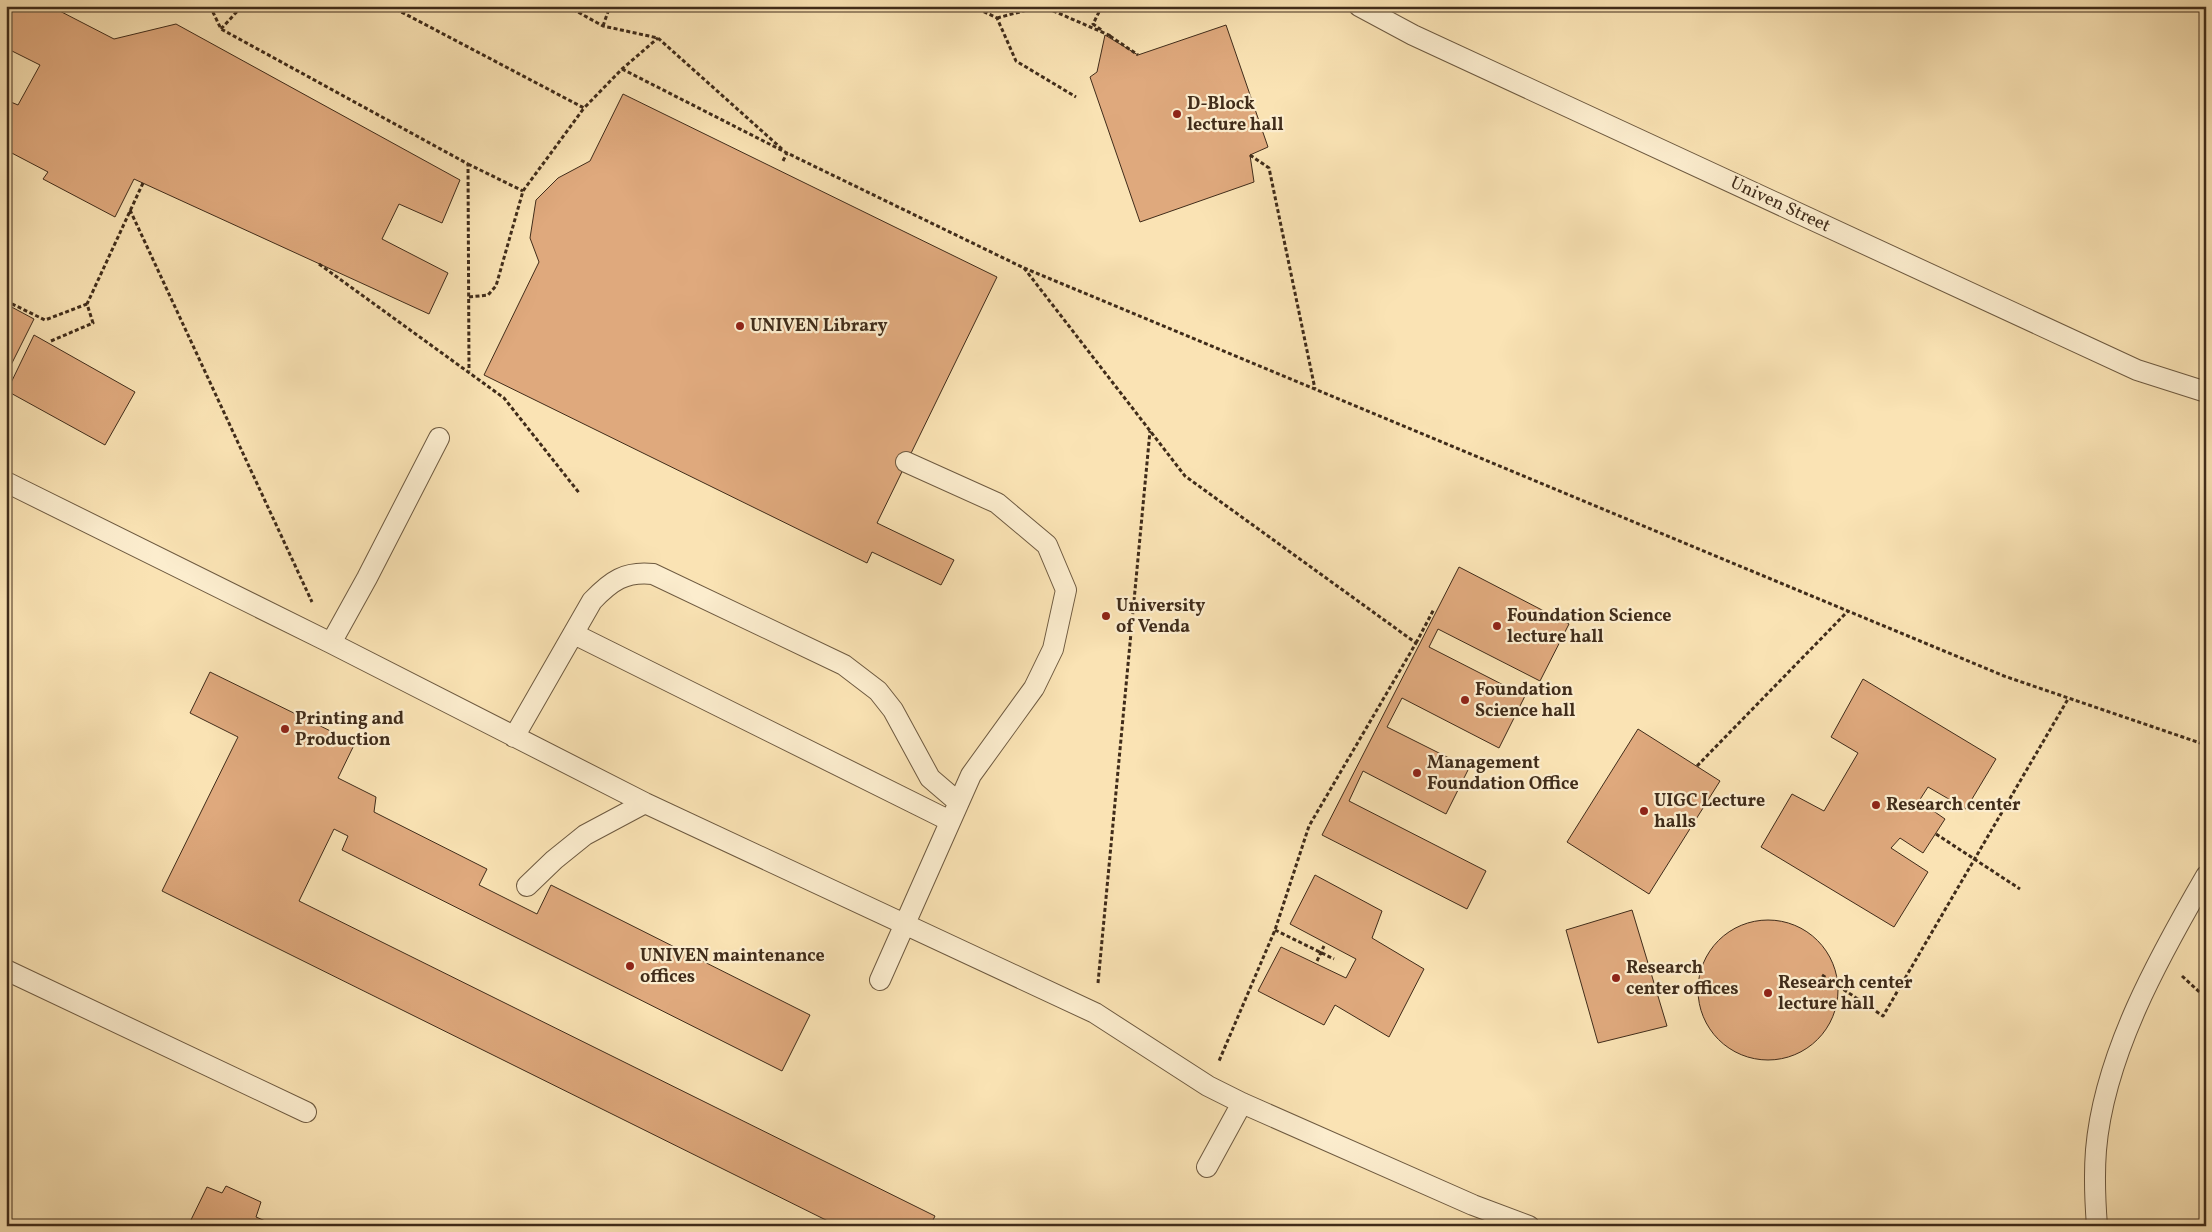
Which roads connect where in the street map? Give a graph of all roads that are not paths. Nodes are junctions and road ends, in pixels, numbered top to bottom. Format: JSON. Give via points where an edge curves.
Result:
{"nodes":[{"id":1,"x":1359,"y":6,"type":"edge"},
{"id":2,"x":2206,"y":392,"type":"edge"},
{"id":3,"x":439,"y":438,"type":"dead end"},
{"id":4,"x":906,"y":462,"type":"dead end"},
{"id":5,"x":6,"y":482,"type":"edge"},
{"id":6,"x":574,"y":634,"type":"junction"},
{"id":7,"x":330,"y":643,"type":"junction"},
{"id":8,"x":514,"y":737,"type":"junction"},
{"id":9,"x":645,"y":803,"type":"junction"},
{"id":10,"x":954,"y":812,"type":"junction"},
{"id":11,"x":2206,"y":876,"type":"edge"},
{"id":12,"x":527,"y":886,"type":"dead end"},
{"id":13,"x":906,"y":925,"type":"junction"},
{"id":14,"x":6,"y":970,"type":"edge"},
{"id":15,"x":880,"y":980,"type":"dead end"},
{"id":16,"x":1242,"y":1103,"type":"junction"},
{"id":17,"x":306,"y":1112,"type":"dead end"},
{"id":18,"x":1207,"y":1167,"type":"dead end"},
{"id":19,"x":1529,"y":1226,"type":"edge"},
{"id":20,"x":2097,"y":1226,"type":"edge"}],
"edges":[{"from":1,"to":2,"type":"lane","name":"Univen Street","via":[[1422,39],[2137,370]]},
{"from":3,"to":7,"type":"lane"},
{"from":4,"to":10,"type":"lane","via":[[997,503],[1048,545],[1066,590],[1053,649],[1034,688],[971,775]]},
{"from":5,"to":7,"type":"lane"},
{"from":6,"to":8,"type":"lane"},
{"from":6,"to":10,"type":"lane"},
{"from":6,"to":10,"type":"lane","via":[[592,601],[603,590],[636,572],[653,574],[844,665],[878,691],[893,710],[930,778]]},
{"from":7,"to":8,"type":"lane"},
{"from":8,"to":9,"type":"lane"},
{"from":9,"to":12,"type":"lane","via":[[585,835]]},
{"from":9,"to":13,"type":"lane"},
{"from":10,"to":13,"type":"lane"},
{"from":11,"to":20,"type":"lane","via":[[2160,956],[2108,1084],[2096,1148],[2094,1190]]},
{"from":13,"to":15,"type":"lane"},
{"from":13,"to":16,"type":"lane","via":[[1095,1013],[1208,1086]]},
{"from":14,"to":17,"type":"lane"},
{"from":16,"to":18,"type":"lane"},
{"from":16,"to":19,"type":"lane","via":[[1473,1205]]}]}
